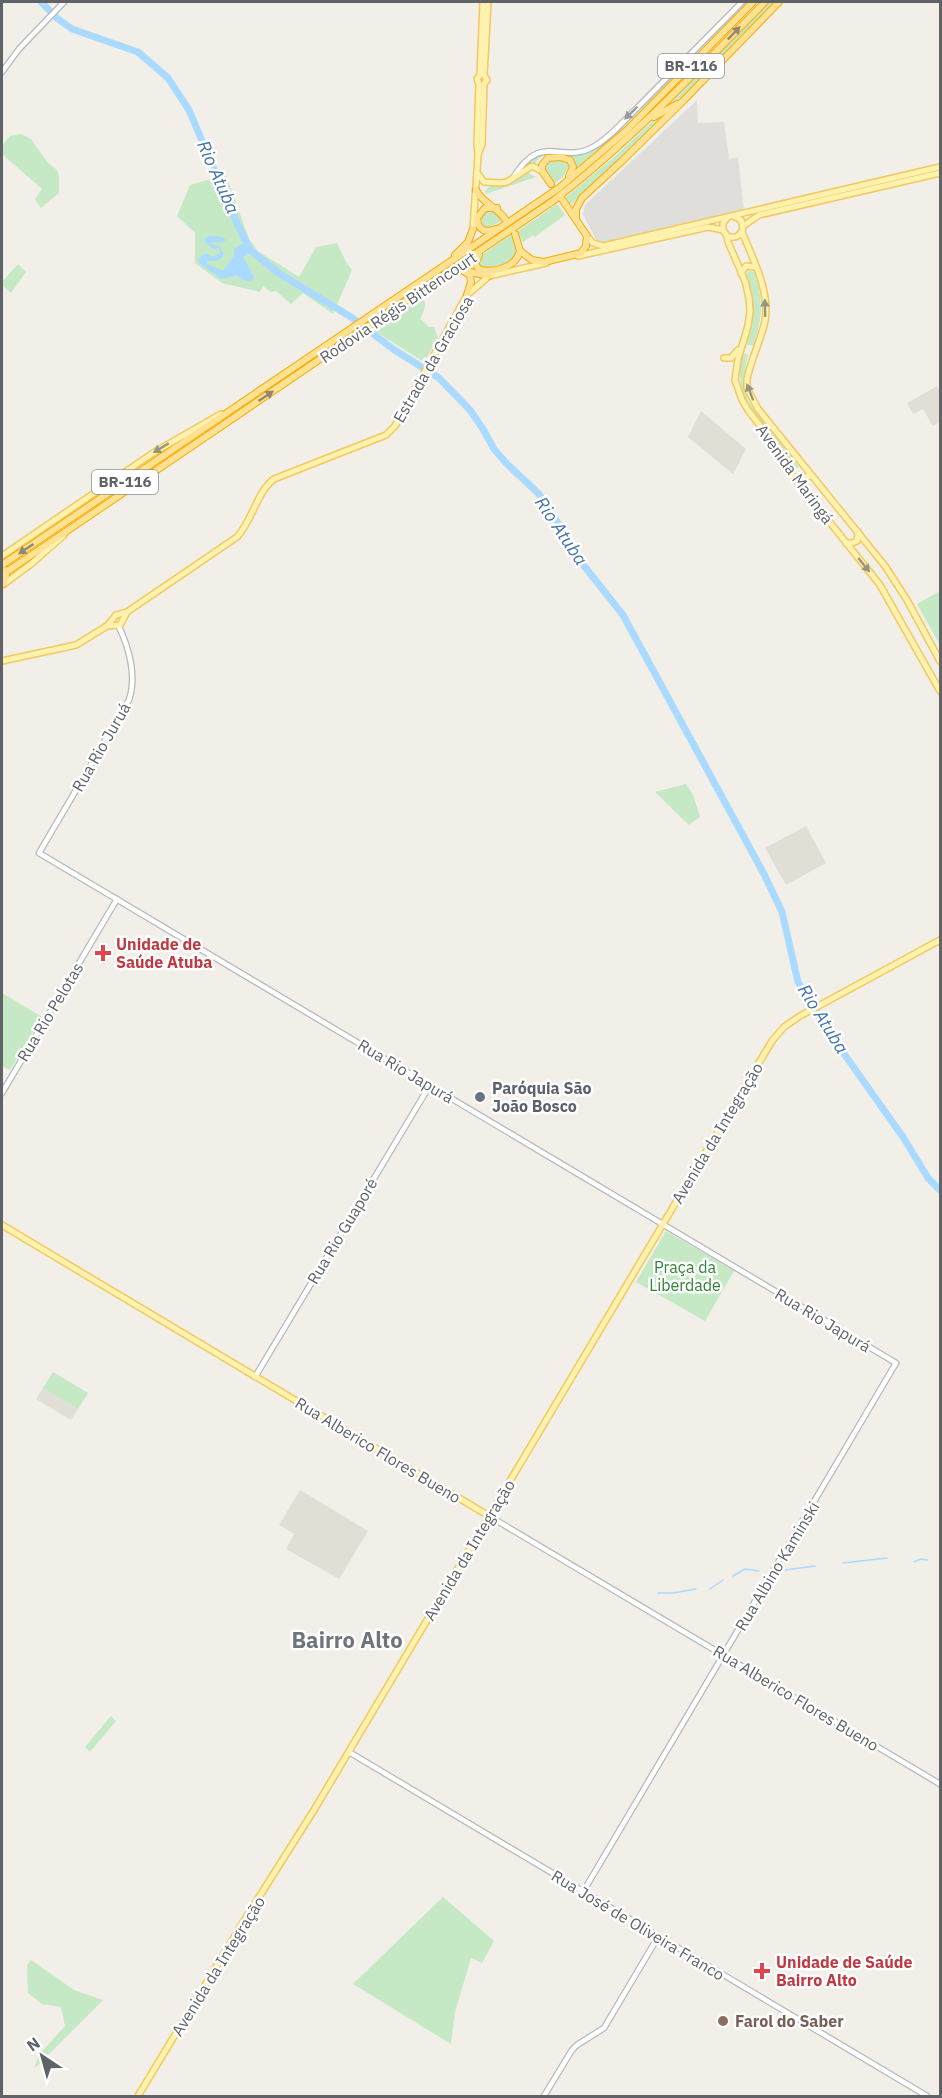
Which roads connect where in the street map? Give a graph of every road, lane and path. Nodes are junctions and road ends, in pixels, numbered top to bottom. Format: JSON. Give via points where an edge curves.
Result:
{"nodes":[{"id":1,"x":64,"y":2,"type":"edge"},
{"id":2,"x":483,"y":2,"type":"edge"},
{"id":3,"x":488,"y":2,"type":"edge"},
{"id":4,"x":742,"y":2,"type":"edge"},
{"id":5,"x":753,"y":2,"type":"edge"},
{"id":6,"x":765,"y":2,"type":"edge"},
{"id":7,"x":779,"y":2,"type":"edge"},
{"id":8,"x":2,"y":72,"type":"edge"},
{"id":9,"x":482,"y":75,"type":"junction"},
{"id":10,"x":683,"y":101,"type":"junction"},
{"id":11,"x":648,"y":120,"type":"junction"},
{"id":12,"x":940,"y":167,"type":"edge"},
{"id":13,"x":542,"y":171,"type":"junction"},
{"id":14,"x":477,"y":173,"type":"junction"},
{"id":15,"x":940,"y":173,"type":"edge"},
{"id":16,"x":512,"y":179,"type":"junction"},
{"id":17,"x":484,"y":182,"type":"junction"},
{"id":18,"x":551,"y":184,"type":"dead end"},
{"id":19,"x":559,"y":188,"type":"junction"},
{"id":20,"x":476,"y":190,"type":"junction"},
{"id":21,"x":562,"y":199,"type":"dead end"},
{"id":22,"x":496,"y":208,"type":"junction"},
{"id":23,"x":731,"y":217,"type":"junction"},
{"id":24,"x":576,"y":218,"type":"junction"},
{"id":25,"x":505,"y":219,"type":"dead end"},
{"id":26,"x":503,"y":226,"type":"junction"},
{"id":27,"x":473,"y":229,"type":"joint"},
{"id":28,"x":742,"y":229,"type":"junction"},
{"id":29,"x":723,"y":230,"type":"junction"},
{"id":30,"x":515,"y":234,"type":"dead end"},
{"id":31,"x":587,"y":236,"type":"junction"},
{"id":32,"x":728,"y":236,"type":"junction"},
{"id":33,"x":488,"y":246,"type":"junction"},
{"id":34,"x":520,"y":251,"type":"junction"},
{"id":35,"x":566,"y":257,"type":"junction"},
{"id":36,"x":755,"y":267,"type":"junction"},
{"id":37,"x":464,"y":271,"type":"junction"},
{"id":38,"x":741,"y":273,"type":"junction"},
{"id":39,"x":489,"y":276,"type":"junction"},
{"id":40,"x":467,"y":295,"type":"junction"},
{"id":41,"x":397,"y":303,"type":"junction"},
{"id":42,"x":371,"y":320,"type":"junction"},
{"id":43,"x":742,"y":344,"type":"junction"},
{"id":44,"x":755,"y":349,"type":"junction"},
{"id":45,"x":724,"y":358,"type":"dead end"},
{"id":46,"x":248,"y":399,"type":"junction"},
{"id":47,"x":812,"y":476,"type":"junction"},
{"id":48,"x":800,"y":485,"type":"junction"},
{"id":49,"x":78,"y":522,"type":"junction"},
{"id":50,"x":857,"y":531,"type":"junction"},
{"id":51,"x":845,"y":542,"type":"junction"},
{"id":52,"x":2,"y":556,"type":"edge"},
{"id":53,"x":2,"y":565,"type":"edge"},
{"id":54,"x":4,"y":573,"type":"edge"},
{"id":55,"x":2,"y":585,"type":"edge"},
{"id":56,"x":118,"y":621,"type":"junction"},
{"id":57,"x":2,"y":661,"type":"edge"},
{"id":58,"x":940,"y":661,"type":"edge"},
{"id":59,"x":940,"y":691,"type":"edge"},
{"id":60,"x":39,"y":853,"type":"joint"},
{"id":61,"x":117,"y":899,"type":"junction"},
{"id":62,"x":940,"y":940,"type":"edge"},
{"id":63,"x":430,"y":1085,"type":"junction"},
{"id":64,"x":2,"y":1093,"type":"edge"},
{"id":65,"x":663,"y":1224,"type":"junction"},
{"id":66,"x":2,"y":1226,"type":"edge"},
{"id":67,"x":896,"y":1363,"type":"joint"},
{"id":68,"x":255,"y":1377,"type":"junction"},
{"id":69,"x":489,"y":1516,"type":"junction"},
{"id":70,"x":723,"y":1655,"type":"junction"},
{"id":71,"x":349,"y":1752,"type":"junction"},
{"id":72,"x":940,"y":1784,"type":"edge"},
{"id":73,"x":583,"y":1892,"type":"junction"},
{"id":74,"x":658,"y":1937,"type":"junction"},
{"id":75,"x":138,"y":2097,"type":"edge"},
{"id":76,"x":544,"y":2097,"type":"edge"},
{"id":77,"x":927,"y":2097,"type":"edge"}],
"edges":[{"from":1,"to":8,"type":"street"},
{"from":2,"to":9,"type":"main road"},
{"from":3,"to":9,"type":"main road"},
{"from":4,"to":16,"type":"street","one_way":true,"via":[[593,147],[540,152],[522,164]]},
{"from":5,"to":19,"type":"highway","name":"Rodovia Régis Bittencourt","number":"BR-116","via":[[627,130]]},
{"from":11,"to":6,"type":"highway","name":"Rodovia Régis Bittencourt","number":"BR-116","one_way":true},
{"from":7,"to":10,"type":"highway"},
{"from":9,"to":14,"type":"main road","via":[[477,79],[482,84],[482,144]]},
{"from":10,"to":11,"type":"highway"},
{"from":10,"to":24,"type":"highway","via":[[582,198]]},
{"from":11,"to":33,"type":"highway","name":"Rodovia Régis Bittencourt","number":"BR-116","via":[[553,201]]},
{"from":12,"to":23,"type":"main road"},
{"from":13,"to":16,"type":"main road","via":[[532,166]]},
{"from":13,"to":18,"type":"highway"},
{"from":13,"to":19,"type":"highway","via":[[548,158],[570,160],[573,170]]},
{"from":14,"to":17,"type":"main road"},
{"from":14,"to":20,"type":"main road"},
{"from":15,"to":28,"type":"main road","via":[[759,215]]},
{"from":16,"to":17,"type":"main road"},
{"from":17,"to":20,"type":"main road"},
{"from":19,"to":26,"type":"highway","name":"Rodovia Régis Bittencourt","number":"BR-116"},
{"from":20,"to":22,"type":"highway","via":[[479,197]]},
{"from":20,"to":27,"type":"main road"},
{"from":21,"to":24,"type":"highway"},
{"from":22,"to":25,"type":"highway"},
{"from":22,"to":26,"type":"highway","via":[[481,211],[477,223],[486,232]]},
{"from":23,"to":28,"type":"main road","via":[[740,219]]},
{"from":23,"to":29,"type":"main road","via":[[723,223]]},
{"from":23,"to":31,"type":"main road","via":[[603,246]]},
{"from":24,"to":31,"type":"highway"},
{"from":26,"to":41,"type":"highway","name":"Rodovia Régis Bittencourt","number":"BR-116"},
{"from":27,"to":41,"type":"highway","via":[[468,242],[456,254],[417,281]]},
{"from":28,"to":32,"type":"main road","via":[[734,237]]},
{"from":28,"to":36,"type":"main road","name":"Avenida Maringá"},
{"from":29,"to":32,"type":"main road"},
{"from":29,"to":35,"type":"main road","name":"Estrada da Graciosa","via":[[708,227]]},
{"from":30,"to":34,"type":"highway"},
{"from":31,"to":35,"type":"highway","via":[[582,252]]},
{"from":32,"to":38,"type":"main road","name":"Avenida Maringá"},
{"from":33,"to":34,"type":"highway","via":[[475,260],[482,271],[511,266]]},
{"from":33,"to":41,"type":"highway","name":"Rodovia Régis Bittencourt","number":"BR-116"},
{"from":34,"to":35,"type":"highway","via":[[539,262]]},
{"from":35,"to":39,"type":"main road","name":"Estrada da Graciosa"},
{"from":36,"to":38,"type":"main road","via":[[746,266]]},
{"from":44,"to":36,"type":"main road","name":"Avenida Maringá","one_way":true,"via":[[766,308]]},
{"from":37,"to":39,"type":"highway"},
{"from":37,"to":40,"type":"highway","via":[[471,280]]},
{"from":37,"to":41,"type":"highway","via":[[457,270],[424,293]]},
{"from":38,"to":43,"type":"main road","name":"Avenida Maringá","via":[[750,311]]},
{"from":39,"to":40,"type":"main road","name":"Estrada da Graciosa"},
{"from":40,"to":56,"type":"main road","name":"Estrada da Graciosa","via":[[390,432],[274,479],[264,489],[249,522],[237,537]]},
{"from":41,"to":42,"type":"highway","name":"Rodovia Régis Bittencourt","number":"BR-116"},
{"from":42,"to":46,"type":"highway","name":"Rodovia Régis Bittencourt","number":"BR-116"},
{"from":49,"to":42,"type":"highway","name":"Rodovia Régis Bittencourt","number":"BR-116","one_way":true,"via":[[356,334]]},
{"from":43,"to":44,"type":"main road","via":[[747,352]]},
{"from":43,"to":45,"type":"main road","via":[[735,355]]},
{"from":43,"to":48,"type":"main road","name":"Avenida Maringá","via":[[735,380],[742,400]]},
{"from":47,"to":44,"type":"main road","name":"Avenida Maringá","one_way":true,"via":[[758,409],[747,388]]},
{"from":46,"to":52,"type":"main road","one_way":true,"via":[[153,453]]},
{"from":46,"to":53,"type":"highway","name":"Rodovia Régis Bittencourt","number":"BR-116","one_way":true},
{"from":47,"to":48,"type":"main road","via":[[803,477]]},
{"from":47,"to":50,"type":"main road","name":"Avenida Maringá"},
{"from":48,"to":51,"type":"main road","name":"Avenida Maringá"},
{"from":49,"to":54,"type":"highway","name":"Rodovia Régis Bittencourt","number":"BR-116"},
{"from":49,"to":55,"type":"main road"},
{"from":50,"to":51,"type":"main road","via":[[857,541]]},
{"from":50,"to":58,"type":"main road","name":"Avenida Maringá","via":[[902,591]]},
{"from":51,"to":59,"type":"main road","name":"Avenida Maringá","one_way":true,"via":[[880,585]]},
{"from":53,"to":54,"type":"highway"},
{"from":54,"to":55,"type":"highway"},
{"from":56,"to":57,"type":"main road","via":[[76,645]]},
{"from":56,"to":60,"type":"street","name":"Rua Rio Juruá","via":[[132,673],[129,700]]},
{"from":60,"to":61,"type":"street","name":"Rua Rio Japurá"},
{"from":61,"to":63,"type":"street","name":"Rua Rio Japurá"},
{"from":61,"to":64,"type":"street","name":"Rua Rio Pelotas"},
{"from":62,"to":65,"type":"main road","name":"Avenida da Integração","via":[[807,1012],[776,1036]]},
{"from":63,"to":65,"type":"street","name":"Rua Rio Japurá"},
{"from":63,"to":68,"type":"street","name":"Rua Rio Guaporé"},
{"from":65,"to":67,"type":"street","name":"Rua Rio Japurá"},
{"from":65,"to":69,"type":"main road","name":"Avenida da Integração"},
{"from":66,"to":68,"type":"main road","name":"Rua Alberico Flores Bueno"},
{"from":67,"to":70,"type":"street","name":"Rua Albino Kaminski"},
{"from":68,"to":69,"type":"main road","name":"Rua Alberico Flores Bueno"},
{"from":69,"to":70,"type":"street","name":"Rua Alberico Flores Bueno"},
{"from":69,"to":71,"type":"main road","name":"Avenida da Integração"},
{"from":70,"to":72,"type":"street","name":"Rua Alberico Flores Bueno"},
{"from":70,"to":73,"type":"street","name":"Rua Albino Kaminski"},
{"from":71,"to":73,"type":"street","name":"Rua José de Oliveira Franco"},
{"from":71,"to":75,"type":"main road","name":"Avenida da Integração"},
{"from":73,"to":74,"type":"street","name":"Rua José de Oliveira Franco"},
{"from":74,"to":76,"type":"street","via":[[604,2028],[576,2045]]},
{"from":74,"to":77,"type":"street","name":"Rua José de Oliveira Franco"}]}
